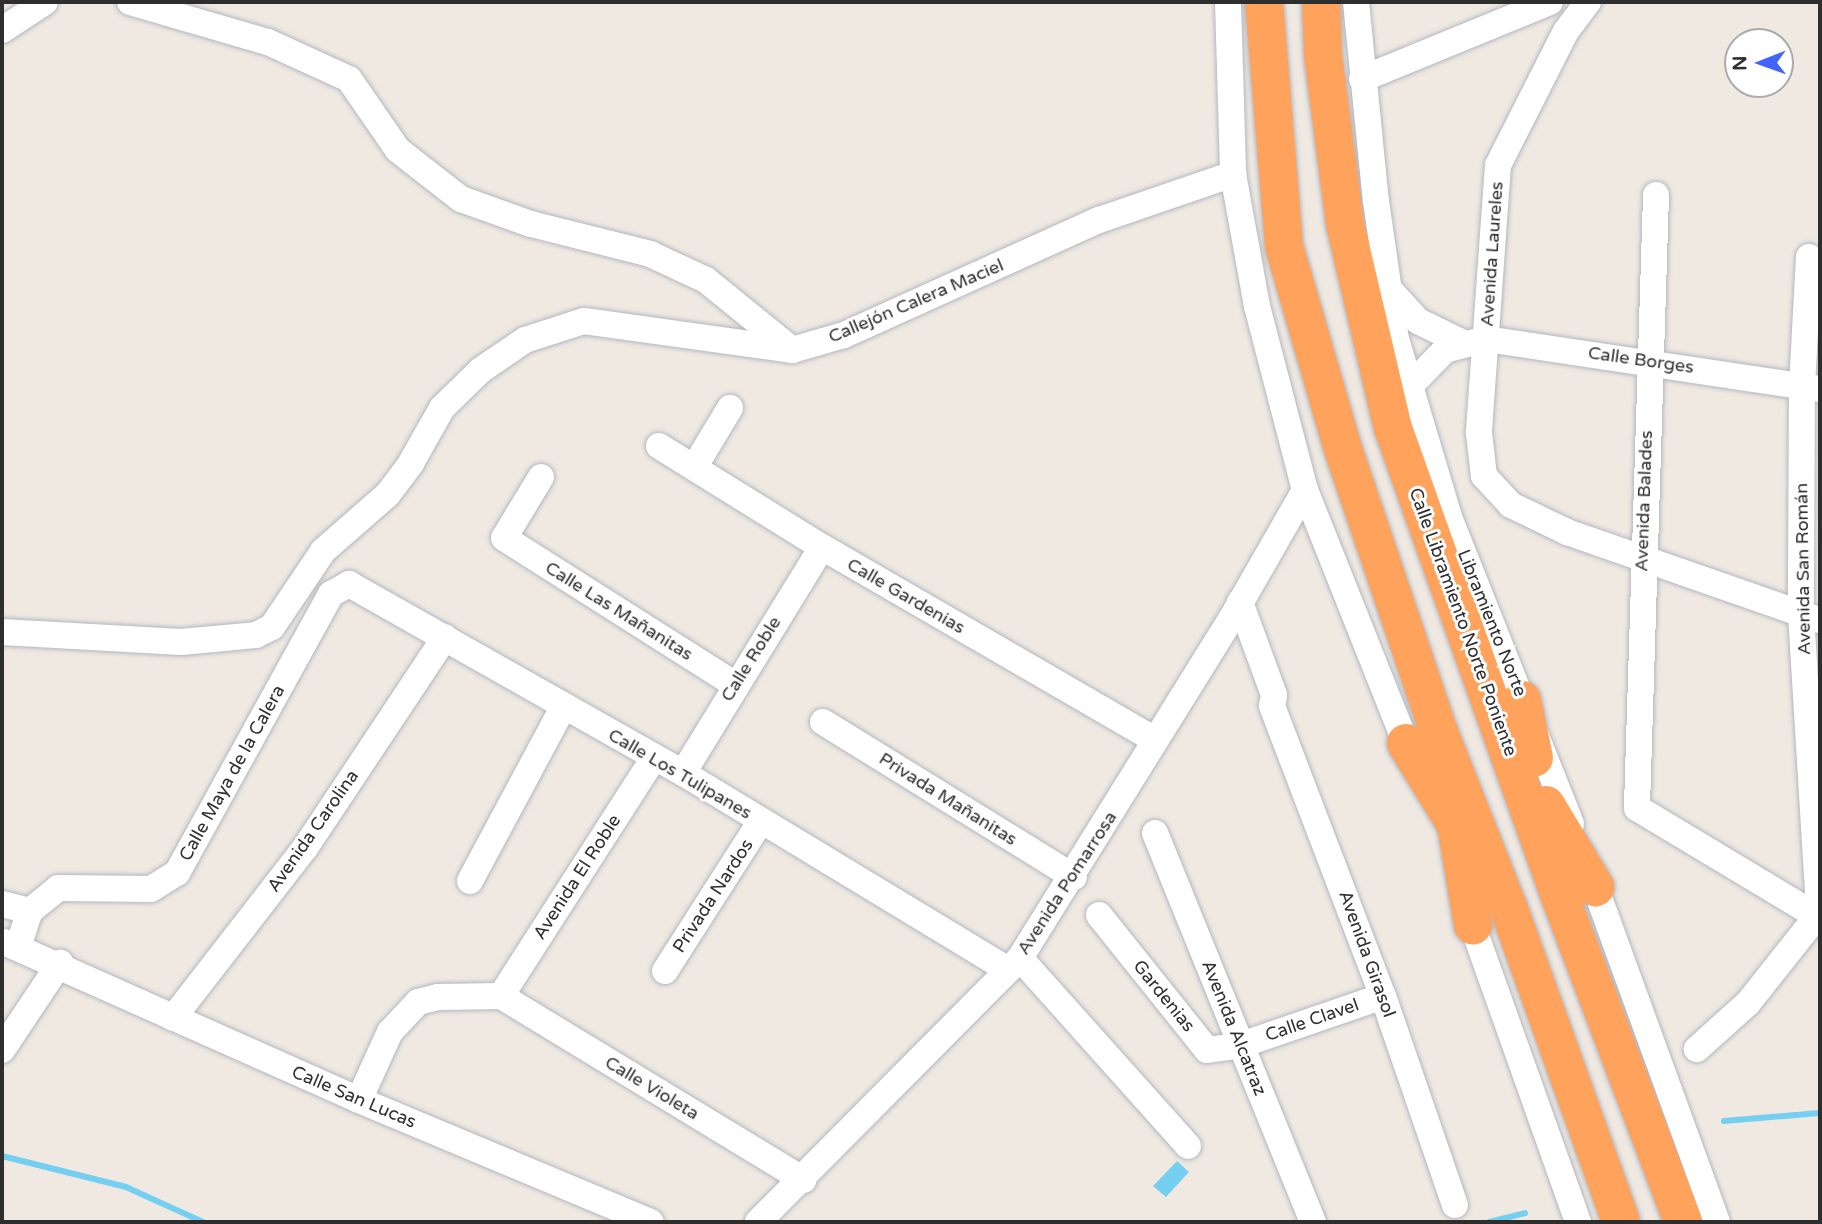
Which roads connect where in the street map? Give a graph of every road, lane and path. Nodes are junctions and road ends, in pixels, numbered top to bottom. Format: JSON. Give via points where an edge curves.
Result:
{"nodes":[{"id":1,"x":45,"y":2,"type":"edge"},
{"id":2,"x":130,"y":2,"type":"edge"},
{"id":3,"x":1228,"y":2,"type":"edge"},
{"id":4,"x":1264,"y":2,"type":"edge"},
{"id":5,"x":1321,"y":2,"type":"edge"},
{"id":6,"x":1356,"y":2,"type":"edge"},
{"id":7,"x":1550,"y":2,"type":"edge"},
{"id":8,"x":1588,"y":2,"type":"edge"},
{"id":9,"x":2,"y":30,"type":"edge"},
{"id":10,"x":1362,"y":79,"type":"junction"},
{"id":11,"x":1233,"y":174,"type":"junction"},
{"id":12,"x":1656,"y":195,"type":"dead end"},
{"id":13,"x":1809,"y":257,"type":"dead end"},
{"id":14,"x":1388,"y":287,"type":"junction"},
{"id":15,"x":1474,"y":341,"type":"junction"},
{"id":16,"x":792,"y":349,"type":"junction"},
{"id":17,"x":1649,"y":361,"type":"junction"},
{"id":18,"x":1410,"y":386,"type":"junction"},
{"id":19,"x":1811,"y":388,"type":"edge"},
{"id":20,"x":730,"y":408,"type":"dead end"},
{"id":21,"x":659,"y":446,"type":"dead end"},
{"id":22,"x":695,"y":466,"type":"junction"},
{"id":23,"x":541,"y":477,"type":"dead end"},
{"id":24,"x":1305,"y":490,"type":"junction"},
{"id":25,"x":822,"y":547,"type":"junction"},
{"id":26,"x":1642,"y":560,"type":"junction"},
{"id":27,"x":349,"y":584,"type":"joint"},
{"id":28,"x":1235,"y":612,"type":"junction"},
{"id":29,"x":1811,"y":617,"type":"edge"},
{"id":30,"x":2,"y":632,"type":"edge"},
{"id":31,"x":445,"y":636,"type":"junction"},
{"id":32,"x":734,"y":684,"type":"junction"},
{"id":33,"x":564,"y":706,"type":"junction"},
{"id":34,"x":1511,"y":711,"type":"junction"},
{"id":35,"x":823,"y":722,"type":"dead end"},
{"id":36,"x":1422,"y":736,"type":"junction"},
{"id":37,"x":1156,"y":740,"type":"junction"},
{"id":38,"x":653,"y":759,"type":"junction"},
{"id":39,"x":683,"y":773,"type":"junction"},
{"id":40,"x":761,"y":821,"type":"junction"},
{"id":41,"x":1457,"y":827,"type":"junction"},
{"id":42,"x":1155,"y":833,"type":"dead end"},
{"id":43,"x":1074,"y":877,"type":"junction"},
{"id":44,"x":470,"y":881,"type":"dead end"},
{"id":45,"x":1577,"y":890,"type":"junction"},
{"id":46,"x":2,"y":904,"type":"edge"},
{"id":47,"x":1509,"y":909,"type":"junction"},
{"id":48,"x":30,"y":911,"type":"junction"},
{"id":49,"x":1099,"y":915,"type":"dead end"},
{"id":50,"x":1819,"y":919,"type":"edge"},
{"id":51,"x":1474,"y":926,"type":"junction"},
{"id":52,"x":10,"y":943,"type":"edge"},
{"id":53,"x":60,"y":963,"type":"junction"},
{"id":54,"x":1014,"y":964,"type":"junction"},
{"id":55,"x":665,"y":971,"type":"dead end"},
{"id":56,"x":501,"y":996,"type":"junction"},
{"id":57,"x":1382,"y":996,"type":"junction"},
{"id":58,"x":173,"y":1018,"type":"junction"},
{"id":59,"x":1241,"y":1045,"type":"junction"},
{"id":60,"x":1697,"y":1049,"type":"dead end"},
{"id":61,"x":2,"y":1050,"type":"edge"},
{"id":62,"x":359,"y":1100,"type":"junction"},
{"id":63,"x":1652,"y":1136,"type":"junction"},
{"id":64,"x":1188,"y":1146,"type":"dead end"},
{"id":65,"x":804,"y":1181,"type":"junction"},
{"id":66,"x":1455,"y":1205,"type":"dead end"},
{"id":67,"x":650,"y":1222,"type":"edge"},
{"id":68,"x":758,"y":1222,"type":"edge"},
{"id":69,"x":1313,"y":1222,"type":"edge"},
{"id":70,"x":1578,"y":1222,"type":"edge"},
{"id":71,"x":1621,"y":1222,"type":"edge"},
{"id":72,"x":1683,"y":1222,"type":"edge"},
{"id":73,"x":1702,"y":1222,"type":"edge"},
{"id":74,"x":1717,"y":1222,"type":"edge"}],
"edges":[{"from":1,"to":9,"type":"street"},
{"from":2,"to":16,"type":"street","via":[[268,42],[349,79],[398,150],[461,199],[531,224],[650,254],[706,281]]},
{"from":3,"to":11,"type":"street"},
{"from":4,"to":36,"type":"highway","via":[[1284,246]]},
{"from":5,"to":34,"type":"highway","name":"Calle Libramiento Norte Poniente","via":[[1323,55],[1345,224],[1393,428]]},
{"from":6,"to":10,"type":"street","name":"Libramiento Norte"},
{"from":7,"to":10,"type":"street"},
{"from":8,"to":15,"type":"street","name":"Avenida Laureles","via":[[1566,32],[1498,165]]},
{"from":10,"to":14,"type":"street","name":"Libramiento Norte"},
{"from":11,"to":16,"type":"street","name":"Callejón Calera Maciel","via":[[1100,220],[844,335]]},
{"from":11,"to":24,"type":"street","via":[[1257,306]]},
{"from":12,"to":17,"type":"street","name":"Avenida Balades"},
{"from":13,"to":19,"type":"street","name":"Avenida San Román"},
{"from":14,"to":15,"type":"street","name":"Calle Borges","via":[[1418,321]]},
{"from":14,"to":18,"type":"street","name":"Libramiento Norte"},
{"from":15,"to":17,"type":"street","name":"Calle Borges"},
{"from":15,"to":18,"type":"street","via":[[1431,362]]},
{"from":15,"to":26,"type":"street","name":"Avenida Laureles","via":[[1481,461],[1489,486],[1511,505]]},
{"from":16,"to":30,"type":"street","name":"Callejón Calera Maciel","via":[[584,321],[525,340],[481,370],[442,408],[404,474],[323,551],[272,627],[237,640],[181,642]]},
{"from":17,"to":19,"type":"street","name":"Calle Borges"},
{"from":17,"to":26,"type":"street","name":"Avenida Balades"},
{"from":18,"to":34,"type":"street","name":"Libramiento Norte"},
{"from":19,"to":29,"type":"street","name":"Avenida San Román"},
{"from":20,"to":22,"type":"street"},
{"from":21,"to":22,"type":"street","name":"Calle Gardenias"},
{"from":22,"to":25,"type":"street","name":"Calle Gardenias"},
{"from":23,"to":32,"type":"street","name":"Calle Las Mañanitas","via":[[504,538]]},
{"from":24,"to":28,"type":"street","name":"Avenida Pomarrosa"},
{"from":24,"to":36,"type":"street"},
{"from":25,"to":32,"type":"street","name":"Calle Roble"},
{"from":25,"to":37,"type":"street","name":"Calle Gardenias"},
{"from":26,"to":29,"type":"street"},
{"from":26,"to":50,"type":"street","name":"Avenida Balades","via":[[1637,808]]},
{"from":27,"to":31,"type":"street","name":"Calle Los Tulipanes"},
{"from":27,"to":48,"type":"street","name":"Calle Maya de la Calera","via":[[331,594],[177,873],[151,889],[58,888]]},
{"from":28,"to":37,"type":"street","name":"Avenida Pomarrosa"},
{"from":28,"to":57,"type":"street","name":"Avenida Girasol","via":[[1274,695],[1272,706]]},
{"from":29,"to":50,"type":"street","name":"Avenida San Román"},
{"from":31,"to":33,"type":"street","name":"Calle Los Tulipanes"},
{"from":31,"to":58,"type":"street","name":"Avenida Carolina","via":[[304,848]]},
{"from":32,"to":39,"type":"street","name":"Calle Roble"},
{"from":33,"to":38,"type":"street","name":"Calle Los Tulipanes"},
{"from":33,"to":44,"type":"street"},
{"from":34,"to":45,"type":"highway","name":"Calle Libramiento Norte Poniente"},
{"from":34,"to":45,"type":"highway"},
{"from":35,"to":43,"type":"street","name":"Privada Mañanitas"},
{"from":36,"to":41,"type":"highway"},
{"from":36,"to":47,"type":"highway"},
{"from":36,"to":51,"type":"street"},
{"from":37,"to":43,"type":"street","name":"Avenida Pomarrosa"},
{"from":38,"to":39,"type":"street","name":"Calle Los Tulipanes"},
{"from":38,"to":56,"type":"street","name":"Avenida El Roble"},
{"from":39,"to":40,"type":"street","name":"Calle Los Tulipanes"},
{"from":40,"to":54,"type":"street","name":"Calle Los Tulipanes"},
{"from":40,"to":55,"type":"street","name":"Privada Nardos"},
{"from":41,"to":47,"type":"highway"},
{"from":41,"to":51,"type":"highway"},
{"from":42,"to":59,"type":"street","name":"Avenida Alcatraz"},
{"from":43,"to":54,"type":"street","name":"Avenida Pomarrosa"},
{"from":45,"to":63,"type":"highway","name":"Calle Libramiento Norte Poniente"},
{"from":45,"to":74,"type":"street"},
{"from":46,"to":48,"type":"street"},
{"from":47,"to":71,"type":"highway"},
{"from":48,"to":52,"type":"street"},
{"from":49,"to":59,"type":"street","name":"Gardenias","via":[[1207,1050]]},
{"from":50,"to":60,"type":"street","via":[[1748,1003]]},
{"from":51,"to":70,"type":"street"},
{"from":52,"to":53,"type":"street","name":"Calle San Lucas"},
{"from":53,"to":58,"type":"street","name":"Calle San Lucas"},
{"from":53,"to":61,"type":"street"},
{"from":54,"to":64,"type":"street","name":"Calle Los Tulipanes"},
{"from":54,"to":65,"type":"street","name":"Avenida Pomarrosa"},
{"from":56,"to":62,"type":"street","via":[[438,997],[418,1002],[401,1015],[390,1032]]},
{"from":56,"to":65,"type":"street","name":"Calle Violeta"},
{"from":57,"to":59,"type":"street","name":"Calle Clavel"},
{"from":57,"to":66,"type":"street","name":"Avenida Girasol"},
{"from":58,"to":62,"type":"street","name":"Calle San Lucas"},
{"from":59,"to":69,"type":"street","name":"Avenida Alcatraz"},
{"from":62,"to":67,"type":"street","name":"Calle San Lucas"},
{"from":63,"to":72,"type":"highway","name":"Calle Libramiento Norte Poniente"},
{"from":63,"to":73,"type":"highway"},
{"from":65,"to":68,"type":"street","name":"Avenida Pomarrosa"}]}
